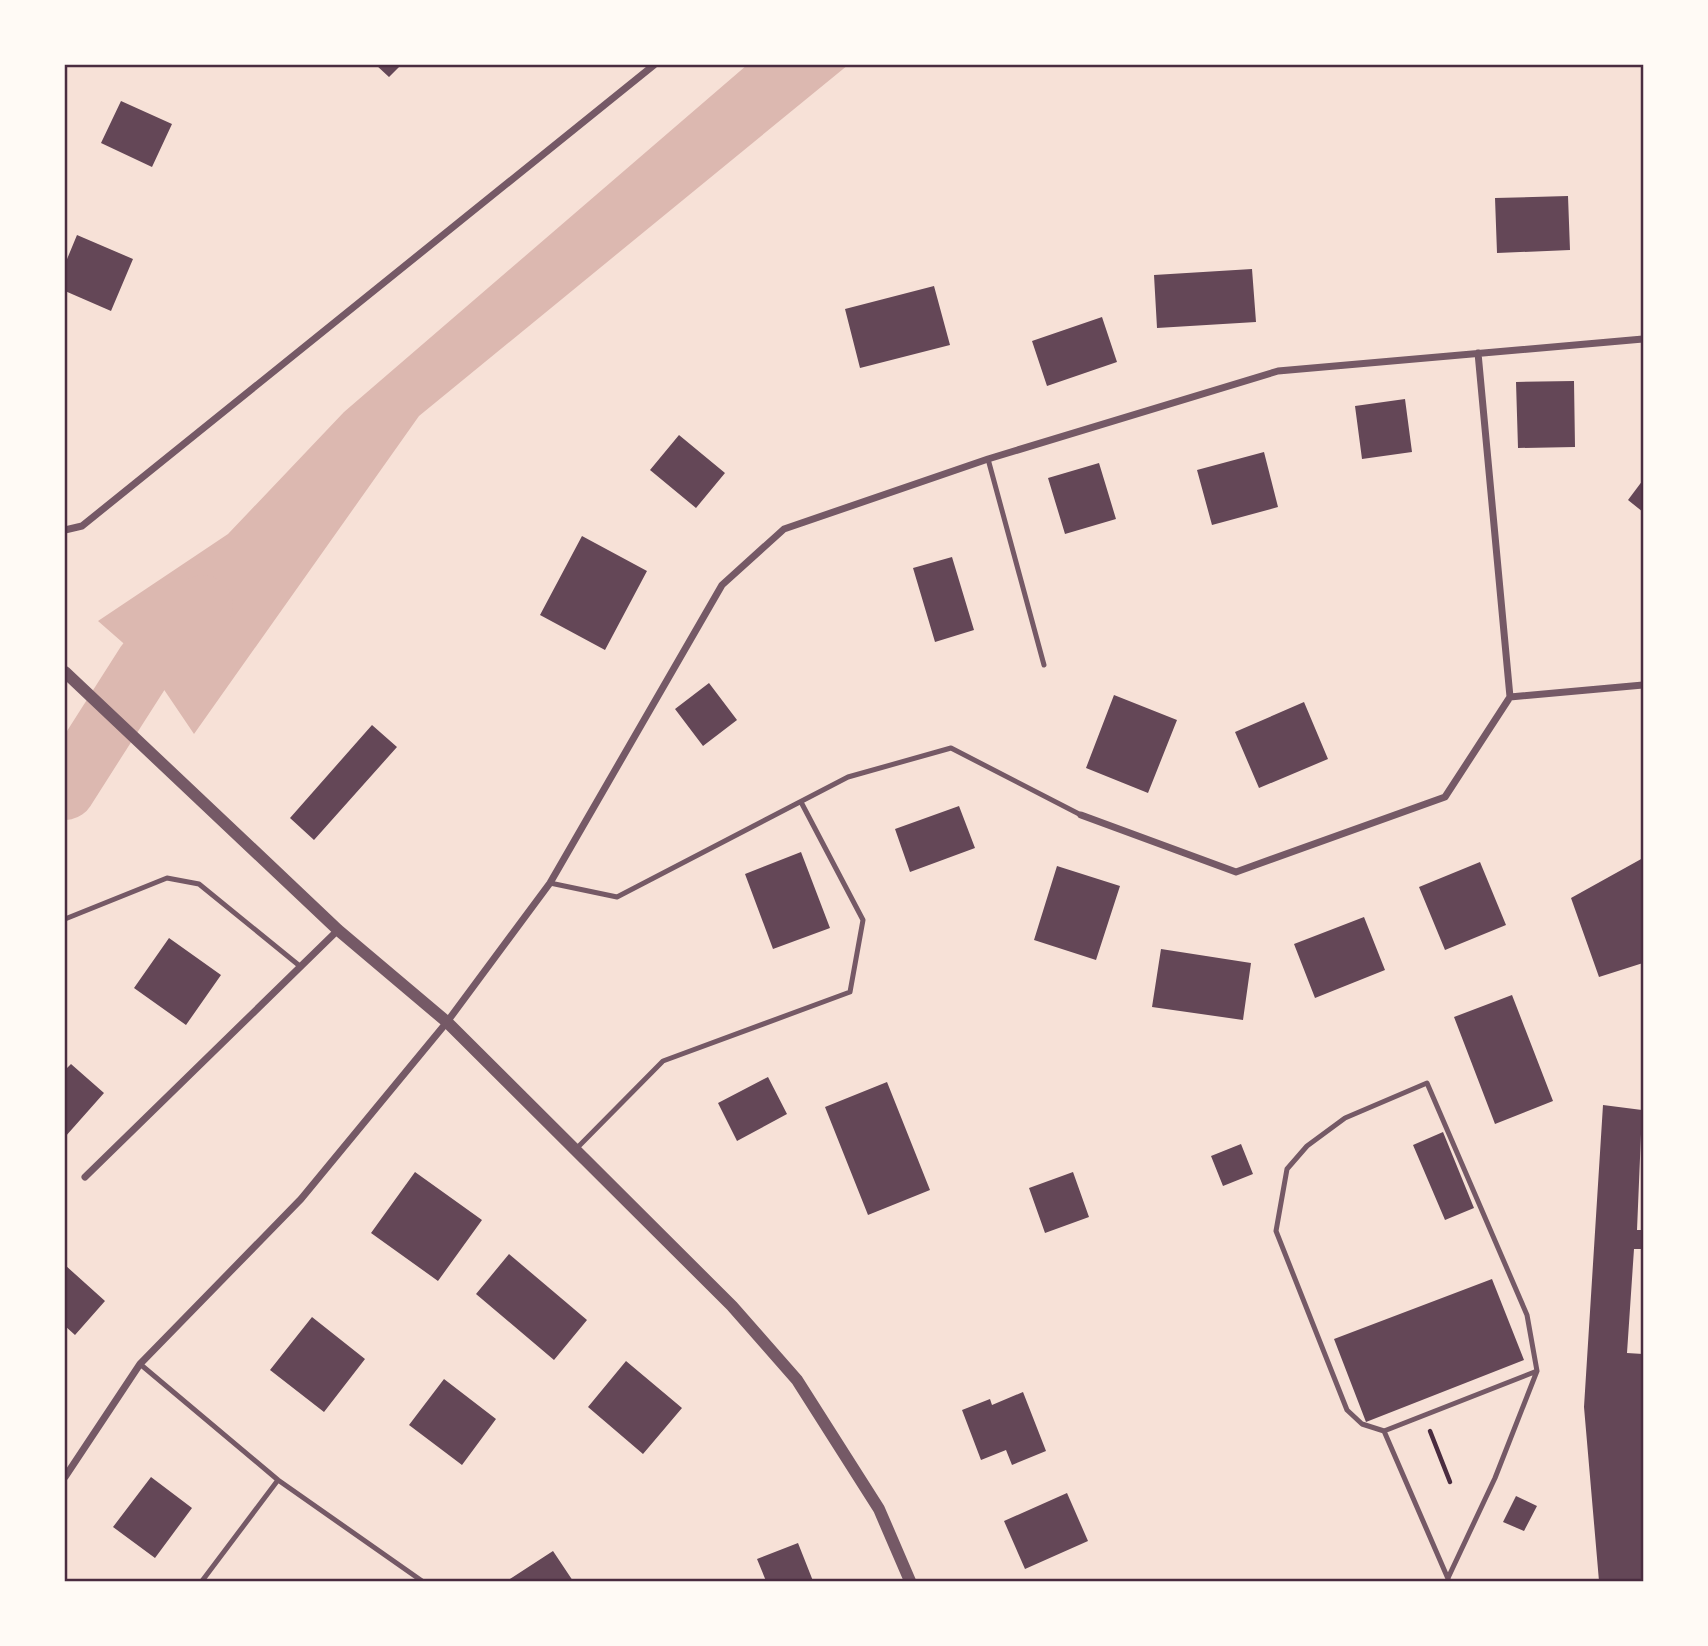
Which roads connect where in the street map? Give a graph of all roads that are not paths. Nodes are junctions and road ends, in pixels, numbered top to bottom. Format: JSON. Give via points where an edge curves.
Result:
{"nodes":[{"id":1,"x":654,"y":65,"type":"edge"},
{"id":2,"x":1643,"y":339,"type":"edge"},
{"id":3,"x":1478,"y":353,"type":"junction"},
{"id":4,"x":988,"y":459,"type":"junction"},
{"id":5,"x":65,"y":530,"type":"edge"},
{"id":6,"x":1044,"y":665,"type":"dead end"},
{"id":7,"x":65,"y":672,"type":"edge"},
{"id":8,"x":1643,"y":685,"type":"edge"},
{"id":9,"x":1510,"y":697,"type":"junction"},
{"id":10,"x":801,"y":802,"type":"junction"},
{"id":11,"x":1081,"y":815,"type":"joint"},
{"id":12,"x":550,"y":883,"type":"junction"},
{"id":13,"x":65,"y":919,"type":"edge"},
{"id":14,"x":338,"y":930,"type":"junction"},
{"id":15,"x":301,"y":967,"type":"junction"},
{"id":16,"x":447,"y":1022,"type":"junction"},
{"id":17,"x":577,"y":1148,"type":"junction"},
{"id":18,"x":85,"y":1177,"type":"dead end"},
{"id":19,"x":140,"y":1364,"type":"junction"},
{"id":20,"x":1537,"y":1371,"type":"junction"},
{"id":21,"x":1384,"y":1431,"type":"junction"},
{"id":22,"x":65,"y":1477,"type":"edge"},
{"id":23,"x":278,"y":1480,"type":"junction"},
{"id":24,"x":1449,"y":1580,"type":"edge"},
{"id":25,"x":202,"y":1581,"type":"edge"},
{"id":26,"x":422,"y":1581,"type":"edge"},
{"id":27,"x":910,"y":1581,"type":"edge"}],
"edges":[{"from":1,"to":5,"type":"street","via":[[82,526]]},
{"from":2,"to":3,"type":"street"},
{"from":3,"to":4,"type":"street","via":[[1278,371]]},
{"from":3,"to":9,"type":"street"},
{"from":4,"to":6,"type":"lane"},
{"from":4,"to":12,"type":"street","via":[[784,528],[722,585]]},
{"from":7,"to":14,"type":"street"},
{"from":8,"to":9,"type":"street"},
{"from":9,"to":11,"type":"street","via":[[1445,797],[1236,872]]},
{"from":10,"to":11,"type":"lane","via":[[848,777],[951,748]]},
{"from":10,"to":12,"type":"lane","via":[[617,897]]},
{"from":10,"to":17,"type":"lane","via":[[863,920],[850,992],[663,1061]]},
{"from":12,"to":16,"type":"street"},
{"from":13,"to":15,"type":"lane","via":[[167,878],[199,884]]},
{"from":14,"to":15,"type":"street"},
{"from":14,"to":16,"type":"street"},
{"from":15,"to":18,"type":"street"},
{"from":16,"to":17,"type":"street"},
{"from":16,"to":19,"type":"street","via":[[301,1199]]},
{"from":17,"to":27,"type":"street","via":[[732,1306],[797,1380],[879,1509]]},
{"from":19,"to":22,"type":"street"},
{"from":19,"to":23,"type":"lane"},
{"from":20,"to":21,"type":"lane"},
{"from":20,"to":21,"type":"lane","via":[[1527,1315],[1427,1083],[1345,1118],[1307,1146],[1287,1169],[1276,1231],[1347,1410],[1362,1424]]},
{"from":20,"to":24,"type":"lane"},
{"from":21,"to":24,"type":"lane"},
{"from":23,"to":25,"type":"lane"},
{"from":23,"to":26,"type":"lane"}]}
